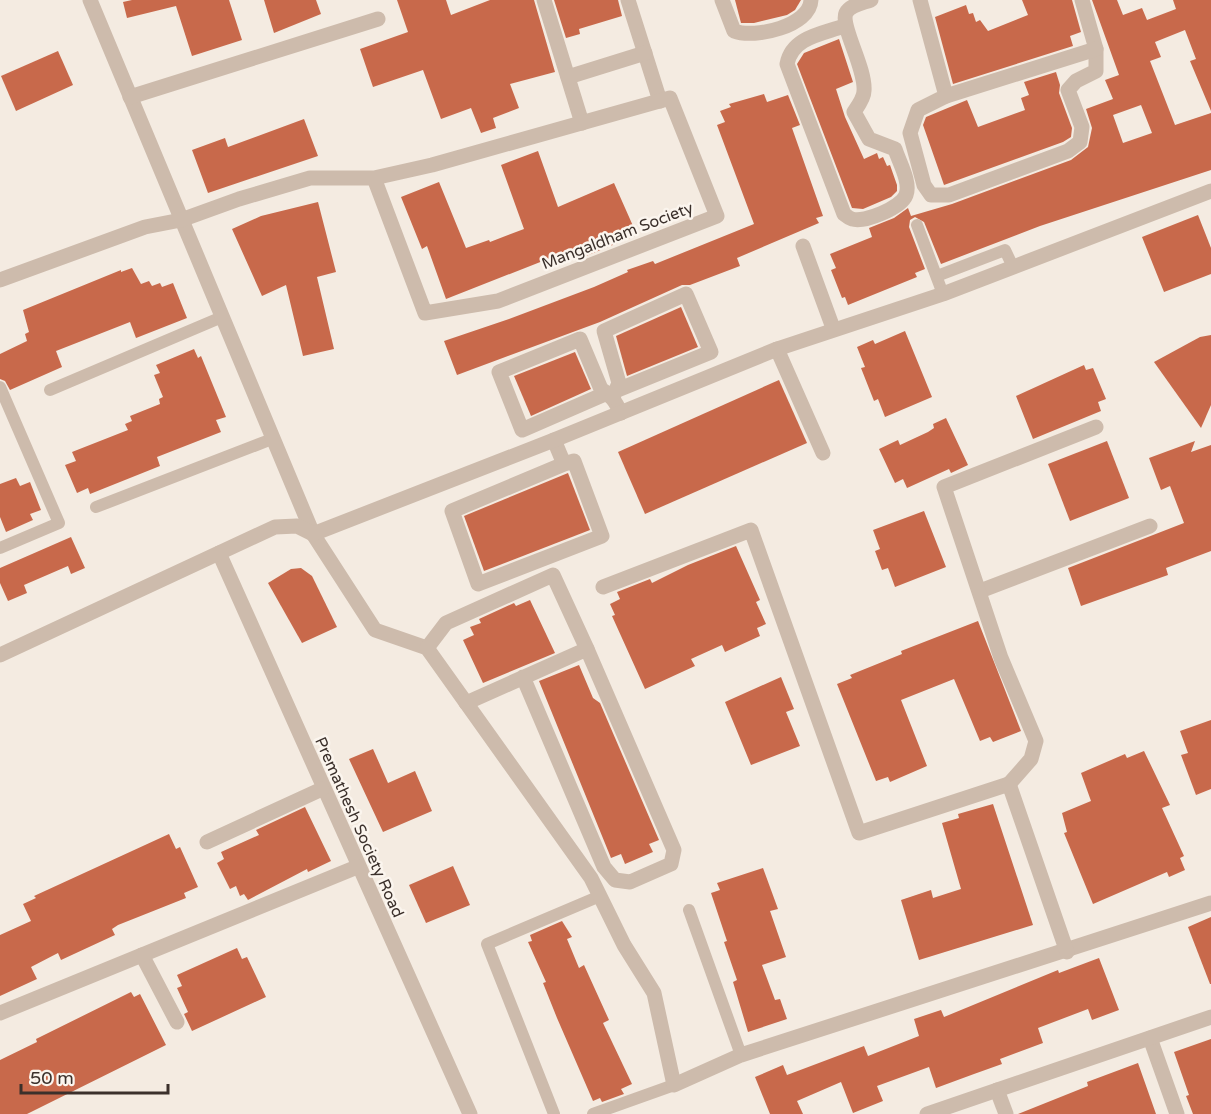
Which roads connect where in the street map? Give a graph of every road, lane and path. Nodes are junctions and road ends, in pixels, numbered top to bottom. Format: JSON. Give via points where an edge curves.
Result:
{"nodes":[{"id":1,"x":90,"y":0,"type":"edge"},
{"id":2,"x":544,"y":0,"type":"edge"},
{"id":3,"x":628,"y":0,"type":"edge"},
{"id":4,"x":722,"y":0,"type":"edge"},
{"id":5,"x":811,"y":0,"type":"edge"},
{"id":6,"x":871,"y":0,"type":"edge"},
{"id":7,"x":920,"y":0,"type":"edge"},
{"id":8,"x":1082,"y":0,"type":"edge"},
{"id":9,"x":378,"y":19,"type":"dead end"},
{"id":10,"x":844,"y":26,"type":"junction"},
{"id":11,"x":1096,"y":50,"type":"junction"},
{"id":12,"x":645,"y":53,"type":"junction"},
{"id":13,"x":568,"y":78,"type":"junction"},
{"id":14,"x":946,"y":96,"type":"junction"},
{"id":15,"x":130,"y":97,"type":"junction"},
{"id":16,"x":660,"y":101,"type":"junction"},
{"id":17,"x":582,"y":123,"type":"junction"},
{"id":18,"x":374,"y":178,"type":"junction"},
{"id":19,"x":1211,"y":191,"type":"edge"},
{"id":20,"x":181,"y":220,"type":"junction"},
{"id":21,"x":917,"y":225,"type":"dead end"},
{"id":22,"x":803,"y":246,"type":"dead end"},
{"id":23,"x":1013,"y":267,"type":"junction"},
{"id":24,"x":937,"y":276,"type":"junction"},
{"id":25,"x":0,"y":280,"type":"edge"},
{"id":26,"x":943,"y":294,"type":"junction"},
{"id":27,"x":222,"y":317,"type":"junction"},
{"id":28,"x":833,"y":328,"type":"junction"},
{"id":29,"x":777,"y":349,"type":"junction"},
{"id":30,"x":0,"y":387,"type":"edge"},
{"id":31,"x":50,"y":390,"type":"dead end"},
{"id":32,"x":612,"y":393,"type":"junction"},
{"id":33,"x":621,"y":413,"type":"junction"},
{"id":34,"x":1096,"y":427,"type":"dead end"},
{"id":35,"x":272,"y":439,"type":"junction"},
{"id":36,"x":554,"y":440,"type":"junction"},
{"id":37,"x":823,"y":453,"type":"dead end"},
{"id":38,"x":564,"y":464,"type":"junction"},
{"id":39,"x":96,"y":507,"type":"dead end"},
{"id":40,"x":1150,"y":526,"type":"dead end"},
{"id":41,"x":314,"y":534,"type":"junction"},
{"id":42,"x":0,"y":548,"type":"edge"},
{"id":43,"x":219,"y":553,"type":"junction"},
{"id":44,"x":603,"y":587,"type":"dead end"},
{"id":45,"x":980,"y":591,"type":"junction"},
{"id":46,"x":427,"y":648,"type":"junction"},
{"id":47,"x":587,"y":649,"type":"junction"},
{"id":48,"x":0,"y":655,"type":"edge"},
{"id":49,"x":523,"y":677,"type":"junction"},
{"id":50,"x":466,"y":703,"type":"junction"},
{"id":51,"x":1009,"y":784,"type":"junction"},
{"id":52,"x":322,"y":789,"type":"junction"},
{"id":53,"x":207,"y":842,"type":"dead end"},
{"id":54,"x":357,"y":867,"type":"junction"},
{"id":55,"x":600,"y":896,"type":"junction"},
{"id":56,"x":1211,"y":903,"type":"edge"},
{"id":57,"x":689,"y":910,"type":"dead end"},
{"id":58,"x":1067,"y":952,"type":"junction"},
{"id":59,"x":142,"y":955,"type":"junction"},
{"id":60,"x":0,"y":1013,"type":"edge"},
{"id":61,"x":1211,"y":1017,"type":"edge"},
{"id":62,"x":177,"y":1022,"type":"dead end"},
{"id":63,"x":1150,"y":1038,"type":"junction"},
{"id":64,"x":741,"y":1055,"type":"junction"},
{"id":65,"x":674,"y":1085,"type":"junction"},
{"id":66,"x":997,"y":1090,"type":"junction"},
{"id":67,"x":470,"y":1114,"type":"edge"},
{"id":68,"x":554,"y":1114,"type":"edge"},
{"id":69,"x":593,"y":1114,"type":"edge"},
{"id":70,"x":927,"y":1114,"type":"edge"},
{"id":71,"x":1006,"y":1114,"type":"edge"},
{"id":72,"x":1178,"y":1114,"type":"edge"}],
"edges":[{"from":1,"to":15,"type":"street"},
{"from":2,"to":13,"type":"street"},
{"from":3,"to":12,"type":"street"},
{"from":4,"to":5,"type":"street","via":[[734,32],[743,35],[760,34],[803,19],[811,9]]},
{"from":6,"to":10,"type":"street","via":[[854,6],[846,14]]},
{"from":7,"to":14,"type":"street"},
{"from":8,"to":11,"type":"street"},
{"from":9,"to":15,"type":"street"},
{"from":10,"to":10,"type":"street","via":[[798,42],[789,53],[787,64],[844,214],[852,219],[866,218],[897,206],[906,195],[906,188],[895,150],[869,139],[854,112],[864,93],[862,67]]},
{"from":11,"to":14,"type":"street"},
{"from":11,"to":14,"type":"street","via":[[1096,71],[1068,90],[1082,127],[1080,142],[1068,151],[949,195],[931,195],[924,185],[910,133],[918,110]]},
{"from":12,"to":13,"type":"street"},
{"from":12,"to":16,"type":"street"},
{"from":13,"to":17,"type":"street"},
{"from":15,"to":20,"type":"street"},
{"from":16,"to":17,"type":"street"},
{"from":16,"to":18,"type":"street","name":"Mangaldham Society","via":[[670,98],[717,216],[498,301],[425,314]]},
{"from":17,"to":18,"type":"street"},
{"from":18,"to":20,"type":"street","via":[[310,178]]},
{"from":19,"to":23,"type":"street"},
{"from":20,"to":25,"type":"street","via":[[135,230]]},
{"from":20,"to":27,"type":"street"},
{"from":21,"to":24,"type":"lane"},
{"from":22,"to":28,"type":"street"},
{"from":23,"to":24,"type":"lane","via":[[1005,250]]},
{"from":23,"to":26,"type":"street"},
{"from":24,"to":26,"type":"lane"},
{"from":26,"to":28,"type":"street"},
{"from":27,"to":31,"type":"lane"},
{"from":27,"to":35,"type":"street"},
{"from":28,"to":29,"type":"street"},
{"from":29,"to":33,"type":"street"},
{"from":29,"to":37,"type":"street"},
{"from":30,"to":42,"type":"lane","via":[[59,523]]},
{"from":32,"to":32,"type":"street","via":[[601,388],[580,339],[499,372],[522,430]]},
{"from":32,"to":32,"type":"street","via":[[618,383],[604,331],[687,294],[711,352]]},
{"from":32,"to":33,"type":"street"},
{"from":33,"to":36,"type":"street"},
{"from":34,"to":45,"type":"street","via":[[944,487]]},
{"from":35,"to":39,"type":"lane"},
{"from":35,"to":41,"type":"street"},
{"from":36,"to":38,"type":"street"},
{"from":36,"to":41,"type":"street"},
{"from":38,"to":38,"type":"street","via":[[574,462],[602,536],[478,584],[452,511]]},
{"from":40,"to":45,"type":"street"},
{"from":41,"to":43,"type":"street","via":[[297,526],[275,527]]},
{"from":41,"to":46,"type":"street","via":[[375,630]]},
{"from":43,"to":48,"type":"street"},
{"from":43,"to":52,"type":"street","name":"Premathesh Society Road"},
{"from":44,"to":51,"type":"street","via":[[751,530],[859,833]]},
{"from":45,"to":51,"type":"street","via":[[1001,658],[1036,741],[1031,759]]},
{"from":46,"to":47,"type":"street","via":[[446,623],[553,575]]},
{"from":46,"to":50,"type":"street"},
{"from":47,"to":49,"type":"street"},
{"from":47,"to":49,"type":"street","via":[[674,850],[671,864],[630,882],[615,880],[604,867]]},
{"from":49,"to":50,"type":"street"},
{"from":50,"to":55,"type":"street"},
{"from":51,"to":58,"type":"street"},
{"from":52,"to":53,"type":"street"},
{"from":52,"to":54,"type":"street","name":"Premathesh Society Road"},
{"from":54,"to":59,"type":"street"},
{"from":54,"to":67,"type":"street","name":"Premathesh Society Road"},
{"from":55,"to":65,"type":"street","via":[[654,993]]},
{"from":55,"to":68,"type":"lane","via":[[487,944]]},
{"from":56,"to":58,"type":"street"},
{"from":57,"to":64,"type":"lane"},
{"from":58,"to":64,"type":"street"},
{"from":59,"to":60,"type":"street"},
{"from":59,"to":62,"type":"street"},
{"from":61,"to":63,"type":"street"},
{"from":63,"to":66,"type":"street"},
{"from":63,"to":72,"type":"street"},
{"from":64,"to":65,"type":"street"},
{"from":65,"to":69,"type":"lane"},
{"from":66,"to":70,"type":"street"},
{"from":66,"to":71,"type":"street"}]}
